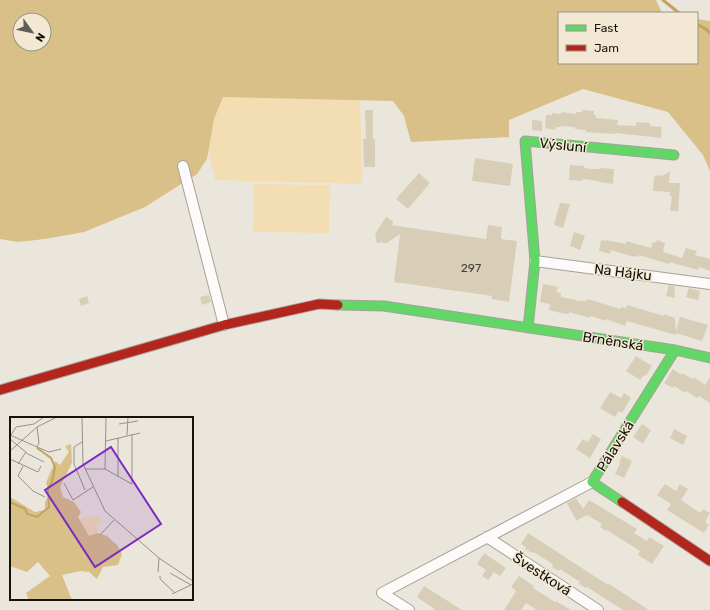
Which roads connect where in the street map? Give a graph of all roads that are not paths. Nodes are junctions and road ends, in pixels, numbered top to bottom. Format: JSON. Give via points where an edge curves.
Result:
{"nodes":[{"id":1,"x":674,"y":155,"type":"dead end"},
{"id":2,"x":183,"y":166,"type":"dead end"},
{"id":3,"x":535,"y":261,"type":"junction"},
{"id":4,"x":710,"y":284,"type":"edge"},
{"id":5,"x":224,"y":325,"type":"junction"},
{"id":6,"x":528,"y":328,"type":"junction"},
{"id":7,"x":675,"y":350,"type":"junction"},
{"id":8,"x":710,"y":358,"type":"edge"},
{"id":9,"x":0,"y":390,"type":"edge"},
{"id":10,"x":592,"y":482,"type":"junction"},
{"id":11,"x":487,"y":537,"type":"junction"},
{"id":12,"x":710,"y":561,"type":"edge"},
{"id":13,"x":409,"y":610,"type":"edge"},
{"id":14,"x":598,"y":610,"type":"edge"}],
"edges":[{"from":1,"to":3,"type":"main road","name":"Výsluní","via":[[525,141]]},
{"from":2,"to":5,"type":"street"},
{"from":3,"to":4,"type":"street","name":"Na Hájku"},
{"from":3,"to":6,"type":"main road"},
{"from":5,"to":6,"type":"main road","name":"Brněnská","via":[[319,304],[384,306]]},
{"from":5,"to":9,"type":"main road","name":"Brněnská"},
{"from":6,"to":7,"type":"main road","name":"Brněnská"},
{"from":7,"to":8,"type":"main road","name":"Brněnská"},
{"from":7,"to":10,"type":"main road","name":"Pálavská"},
{"from":10,"to":11,"type":"street"},
{"from":10,"to":12,"type":"main road","name":"Pálavská"},
{"from":11,"to":13,"type":"street","via":[[382,593]]},
{"from":11,"to":14,"type":"street","name":"Švestková"}]}
